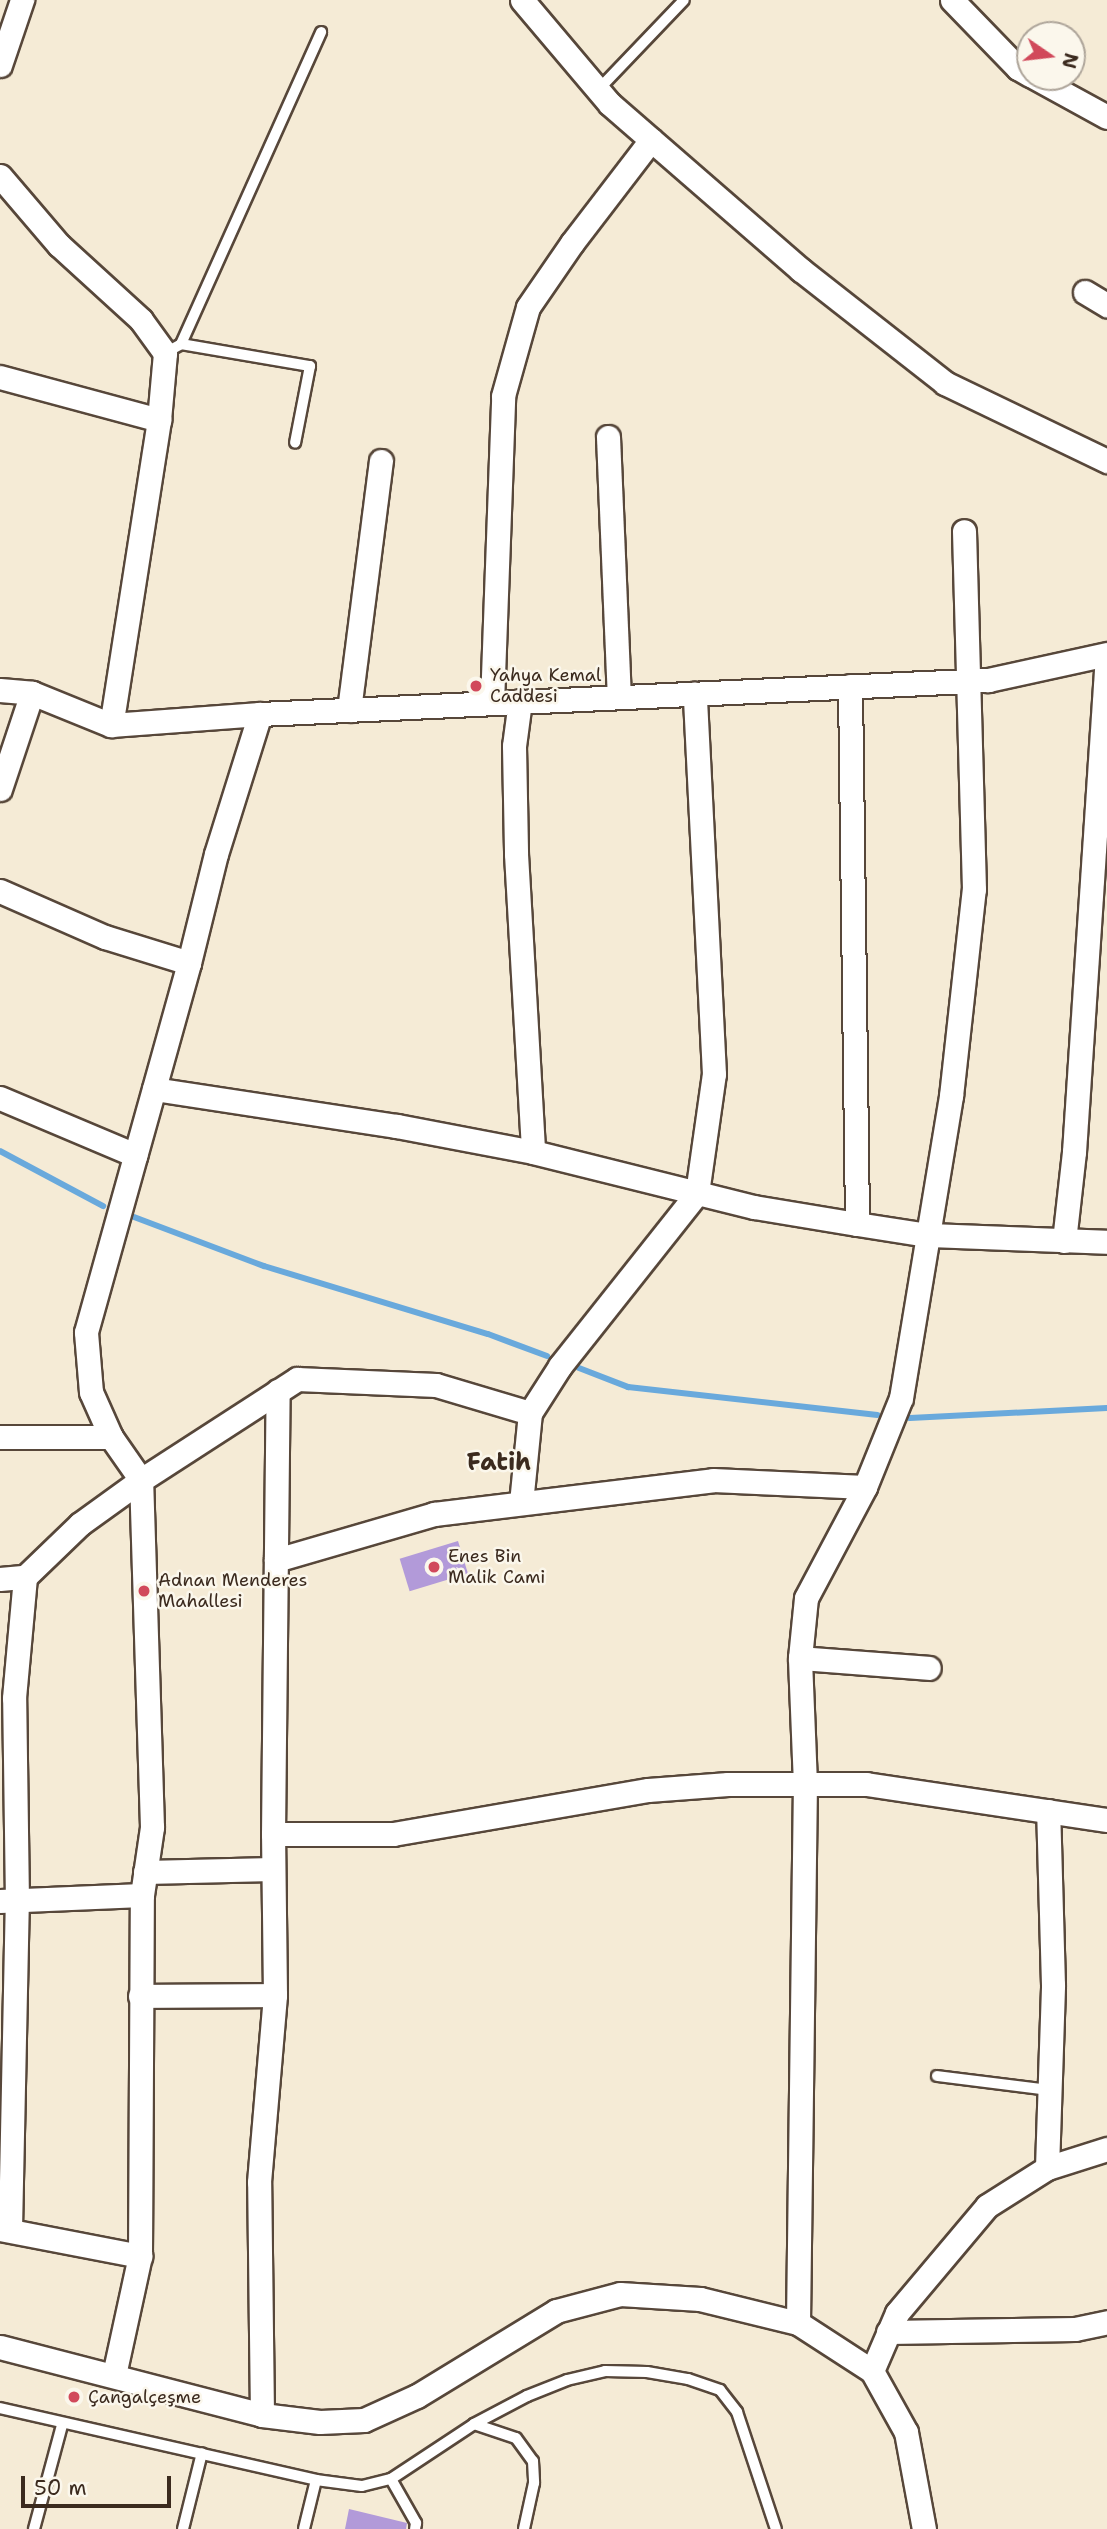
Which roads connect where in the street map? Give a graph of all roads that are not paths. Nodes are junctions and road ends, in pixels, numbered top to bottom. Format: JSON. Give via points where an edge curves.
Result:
{"nodes":[{"id":1,"x":22,"y":0,"type":"edge"},
{"id":2,"x":522,"y":0,"type":"edge"},
{"id":3,"x":684,"y":0,"type":"edge"},
{"id":4,"x":952,"y":0,"type":"edge"},
{"id":5,"x":321,"y":33,"type":"dead end"},
{"id":6,"x":0,"y":65,"type":"edge"},
{"id":7,"x":1016,"y":66,"type":"edge"},
{"id":8,"x":598,"y":90,"type":"junction"},
{"id":9,"x":1059,"y":91,"type":"edge"},
{"id":10,"x":1107,"y":117,"type":"edge"},
{"id":11,"x":651,"y":140,"type":"junction"},
{"id":12,"x":0,"y":176,"type":"edge"},
{"id":13,"x":1085,"y":292,"type":"dead end"},
{"id":14,"x":1107,"y":305,"type":"edge"},
{"id":15,"x":173,"y":349,"type":"junction"},
{"id":16,"x":0,"y":377,"type":"edge"},
{"id":17,"x":159,"y":420,"type":"junction"},
{"id":18,"x":608,"y":437,"type":"dead end"},
{"id":19,"x":295,"y":443,"type":"dead end"},
{"id":20,"x":1104,"y":451,"type":"edge"},
{"id":21,"x":381,"y":461,"type":"dead end"},
{"id":22,"x":964,"y":531,"type":"dead end"},
{"id":23,"x":1107,"y":656,"type":"edge"},
{"id":24,"x":970,"y":681,"type":"junction"},
{"id":25,"x":850,"y":686,"type":"junction"},
{"id":26,"x":0,"y":691,"type":"edge"},
{"id":27,"x":32,"y":693,"type":"junction"},
{"id":28,"x":695,"y":693,"type":"junction"},
{"id":29,"x":619,"y":697,"type":"junction"},
{"id":30,"x":520,"y":701,"type":"junction"},
{"id":31,"x":492,"y":703,"type":"junction"},
{"id":32,"x":349,"y":710,"type":"junction"},
{"id":33,"x":260,"y":714,"type":"junction"},
{"id":34,"x":111,"y":725,"type":"junction"},
{"id":35,"x":0,"y":789,"type":"edge"},
{"id":36,"x":1101,"y":846,"type":"edge"},
{"id":37,"x":0,"y":891,"type":"edge"},
{"id":38,"x":189,"y":963,"type":"junction"},
{"id":39,"x":153,"y":1089,"type":"junction"},
{"id":40,"x":0,"y":1098,"type":"edge"},
{"id":41,"x":533,"y":1152,"type":"junction"},
{"id":42,"x":135,"y":1155,"type":"junction"},
{"id":43,"x":697,"y":1193,"type":"junction"},
{"id":44,"x":857,"y":1224,"type":"junction"},
{"id":45,"x":928,"y":1235,"type":"junction"},
{"id":46,"x":1064,"y":1241,"type":"junction"},
{"id":47,"x":1107,"y":1242,"type":"edge"},
{"id":48,"x":278,"y":1391,"type":"junction"},
{"id":49,"x":530,"y":1413,"type":"junction"},
{"id":50,"x":0,"y":1437,"type":"edge"},
{"id":51,"x":111,"y":1437,"type":"junction"},
{"id":52,"x":141,"y":1480,"type":"junction"},
{"id":53,"x":865,"y":1487,"type":"junction"},
{"id":54,"x":521,"y":1503,"type":"junction"},
{"id":55,"x":276,"y":1560,"type":"junction"},
{"id":56,"x":25,"y":1577,"type":"junction"},
{"id":57,"x":0,"y":1579,"type":"edge"},
{"id":58,"x":800,"y":1658,"type":"junction"},
{"id":59,"x":929,"y":1668,"type":"dead end"},
{"id":60,"x":805,"y":1784,"type":"junction"},
{"id":61,"x":1048,"y":1811,"type":"junction"},
{"id":62,"x":1107,"y":1820,"type":"edge"},
{"id":63,"x":273,"y":1834,"type":"junction"},
{"id":64,"x":273,"y":1869,"type":"junction"},
{"id":65,"x":145,"y":1872,"type":"junction"},
{"id":66,"x":142,"y":1895,"type":"junction"},
{"id":67,"x":8,"y":1902,"type":"edge"},
{"id":68,"x":275,"y":1995,"type":"junction"},
{"id":69,"x":140,"y":1996,"type":"junction"},
{"id":70,"x":937,"y":2076,"type":"dead end"},
{"id":71,"x":1050,"y":2090,"type":"junction"},
{"id":72,"x":1107,"y":2149,"type":"edge"},
{"id":73,"x":1047,"y":2168,"type":"junction"},
{"id":74,"x":5,"y":2229,"type":"edge"},
{"id":75,"x":140,"y":2256,"type":"junction"},
{"id":76,"x":1107,"y":2322,"type":"edge"},
{"id":77,"x":798,"y":2323,"type":"junction"},
{"id":78,"x":888,"y":2332,"type":"junction"},
{"id":79,"x":0,"y":2347,"type":"edge"},
{"id":80,"x":872,"y":2371,"type":"junction"},
{"id":81,"x":114,"y":2375,"type":"junction"},
{"id":82,"x":0,"y":2408,"type":"edge"},
{"id":83,"x":262,"y":2415,"type":"junction"},
{"id":84,"x":474,"y":2424,"type":"junction"},
{"id":85,"x":62,"y":2425,"type":"junction"},
{"id":86,"x":202,"y":2453,"type":"junction"},
{"id":87,"x":391,"y":2479,"type":"junction"},
{"id":88,"x":316,"y":2480,"type":"junction"},
{"id":89,"x":34,"y":2529,"type":"edge"},
{"id":90,"x":183,"y":2529,"type":"edge"},
{"id":91,"x":304,"y":2529,"type":"edge"},
{"id":92,"x":415,"y":2529,"type":"edge"},
{"id":93,"x":524,"y":2529,"type":"edge"},
{"id":94,"x":776,"y":2529,"type":"edge"},
{"id":95,"x":924,"y":2529,"type":"edge"}],
"edges":[{"from":1,"to":6,"type":"street"},
{"from":2,"to":8,"type":"street"},
{"from":3,"to":8,"type":"lane"},
{"from":4,"to":7,"type":"street"},
{"from":5,"to":15,"type":"lane"},
{"from":8,"to":11,"type":"street"},
{"from":9,"to":10,"type":"street"},
{"from":11,"to":20,"type":"street","via":[[802,270],[945,383]]},
{"from":11,"to":31,"type":"street","via":[[528,307],[503,396]]},
{"from":12,"to":15,"type":"street","via":[[59,245]]},
{"from":13,"to":14,"type":"street"},
{"from":15,"to":17,"type":"street"},
{"from":15,"to":19,"type":"lane","via":[[310,366]]},
{"from":16,"to":17,"type":"street"},
{"from":17,"to":34,"type":"street"},
{"from":18,"to":29,"type":"street"},
{"from":21,"to":32,"type":"street"},
{"from":22,"to":24,"type":"street"},
{"from":23,"to":24,"type":"street"},
{"from":23,"to":36,"type":"street"},
{"from":24,"to":25,"type":"street"},
{"from":24,"to":45,"type":"street","via":[[974,889],[951,1096]]},
{"from":25,"to":28,"type":"street"},
{"from":25,"to":44,"type":"street"},
{"from":26,"to":27,"type":"street"},
{"from":27,"to":34,"type":"street"},
{"from":27,"to":35,"type":"street"},
{"from":28,"to":29,"type":"street"},
{"from":28,"to":43,"type":"street","via":[[714,1074]]},
{"from":29,"to":30,"type":"street"},
{"from":30,"to":31,"type":"street"},
{"from":30,"to":41,"type":"street","via":[[514,746],[516,855]]},
{"from":31,"to":32,"type":"street"},
{"from":32,"to":33,"type":"street"},
{"from":33,"to":34,"type":"street"},
{"from":33,"to":38,"type":"street","via":[[216,854]]},
{"from":36,"to":46,"type":"street"},
{"from":37,"to":38,"type":"street","via":[[105,937]]},
{"from":38,"to":39,"type":"street"},
{"from":39,"to":41,"type":"street"},
{"from":39,"to":42,"type":"street"},
{"from":40,"to":42,"type":"street"},
{"from":41,"to":43,"type":"street"},
{"from":42,"to":51,"type":"street","via":[[86,1332],[90,1392]]},
{"from":43,"to":44,"type":"street"},
{"from":43,"to":49,"type":"street","via":[[560,1366]]},
{"from":44,"to":45,"type":"street"},
{"from":45,"to":46,"type":"street"},
{"from":45,"to":53,"type":"street","via":[[901,1398]]},
{"from":46,"to":47,"type":"street"},
{"from":48,"to":49,"type":"street","via":[[298,1379],[436,1385]]},
{"from":48,"to":52,"type":"street"},
{"from":48,"to":55,"type":"street"},
{"from":49,"to":54,"type":"street"},
{"from":50,"to":51,"type":"street"},
{"from":51,"to":52,"type":"street"},
{"from":52,"to":56,"type":"street","via":[[80,1524]]},
{"from":52,"to":65,"type":"street","via":[[152,1827]]},
{"from":53,"to":54,"type":"street","via":[[713,1480]]},
{"from":53,"to":58,"type":"street","via":[[806,1598]]},
{"from":54,"to":55,"type":"street","via":[[434,1514]]},
{"from":55,"to":63,"type":"street"},
{"from":56,"to":57,"type":"street"},
{"from":56,"to":67,"type":"street","via":[[14,1698]]},
{"from":58,"to":59,"type":"street"},
{"from":58,"to":60,"type":"street"},
{"from":60,"to":61,"type":"street","via":[[866,1784]]},
{"from":60,"to":63,"type":"street","via":[[648,1790],[393,1834]]},
{"from":60,"to":77,"type":"street"},
{"from":61,"to":62,"type":"street"},
{"from":61,"to":71,"type":"street","via":[[1054,1985]]},
{"from":63,"to":64,"type":"street"},
{"from":64,"to":65,"type":"street"},
{"from":64,"to":68,"type":"street"},
{"from":65,"to":66,"type":"street"},
{"from":66,"to":67,"type":"street"},
{"from":66,"to":69,"type":"street"},
{"from":67,"to":74,"type":"street"},
{"from":68,"to":69,"type":"street"},
{"from":68,"to":83,"type":"street","via":[[259,2182]]},
{"from":69,"to":75,"type":"street"},
{"from":70,"to":71,"type":"lane"},
{"from":71,"to":73,"type":"street"},
{"from":72,"to":73,"type":"street"},
{"from":73,"to":78,"type":"street","via":[[987,2206],[897,2313]]},
{"from":74,"to":75,"type":"street"},
{"from":75,"to":81,"type":"street"},
{"from":76,"to":78,"type":"street","via":[[1075,2329]]},
{"from":77,"to":80,"type":"street"},
{"from":77,"to":83,"type":"street","via":[[699,2299],[620,2294],[556,2311],[416,2396],[363,2420],[320,2422]]},
{"from":78,"to":80,"type":"street"},
{"from":79,"to":81,"type":"street"},
{"from":80,"to":95,"type":"street","via":[[906,2432]]},
{"from":81,"to":83,"type":"street"},
{"from":82,"to":85,"type":"lane"},
{"from":84,"to":87,"type":"lane"},
{"from":84,"to":93,"type":"lane","via":[[516,2438],[533,2461],[534,2483]]},
{"from":84,"to":94,"type":"lane","via":[[567,2379],[605,2371],[647,2372],[720,2390],[737,2412]]},
{"from":85,"to":86,"type":"lane"},
{"from":85,"to":89,"type":"lane"},
{"from":86,"to":88,"type":"lane"},
{"from":86,"to":90,"type":"lane"},
{"from":87,"to":88,"type":"lane","via":[[362,2486]]},
{"from":87,"to":92,"type":"lane"},
{"from":88,"to":91,"type":"lane"}]}
